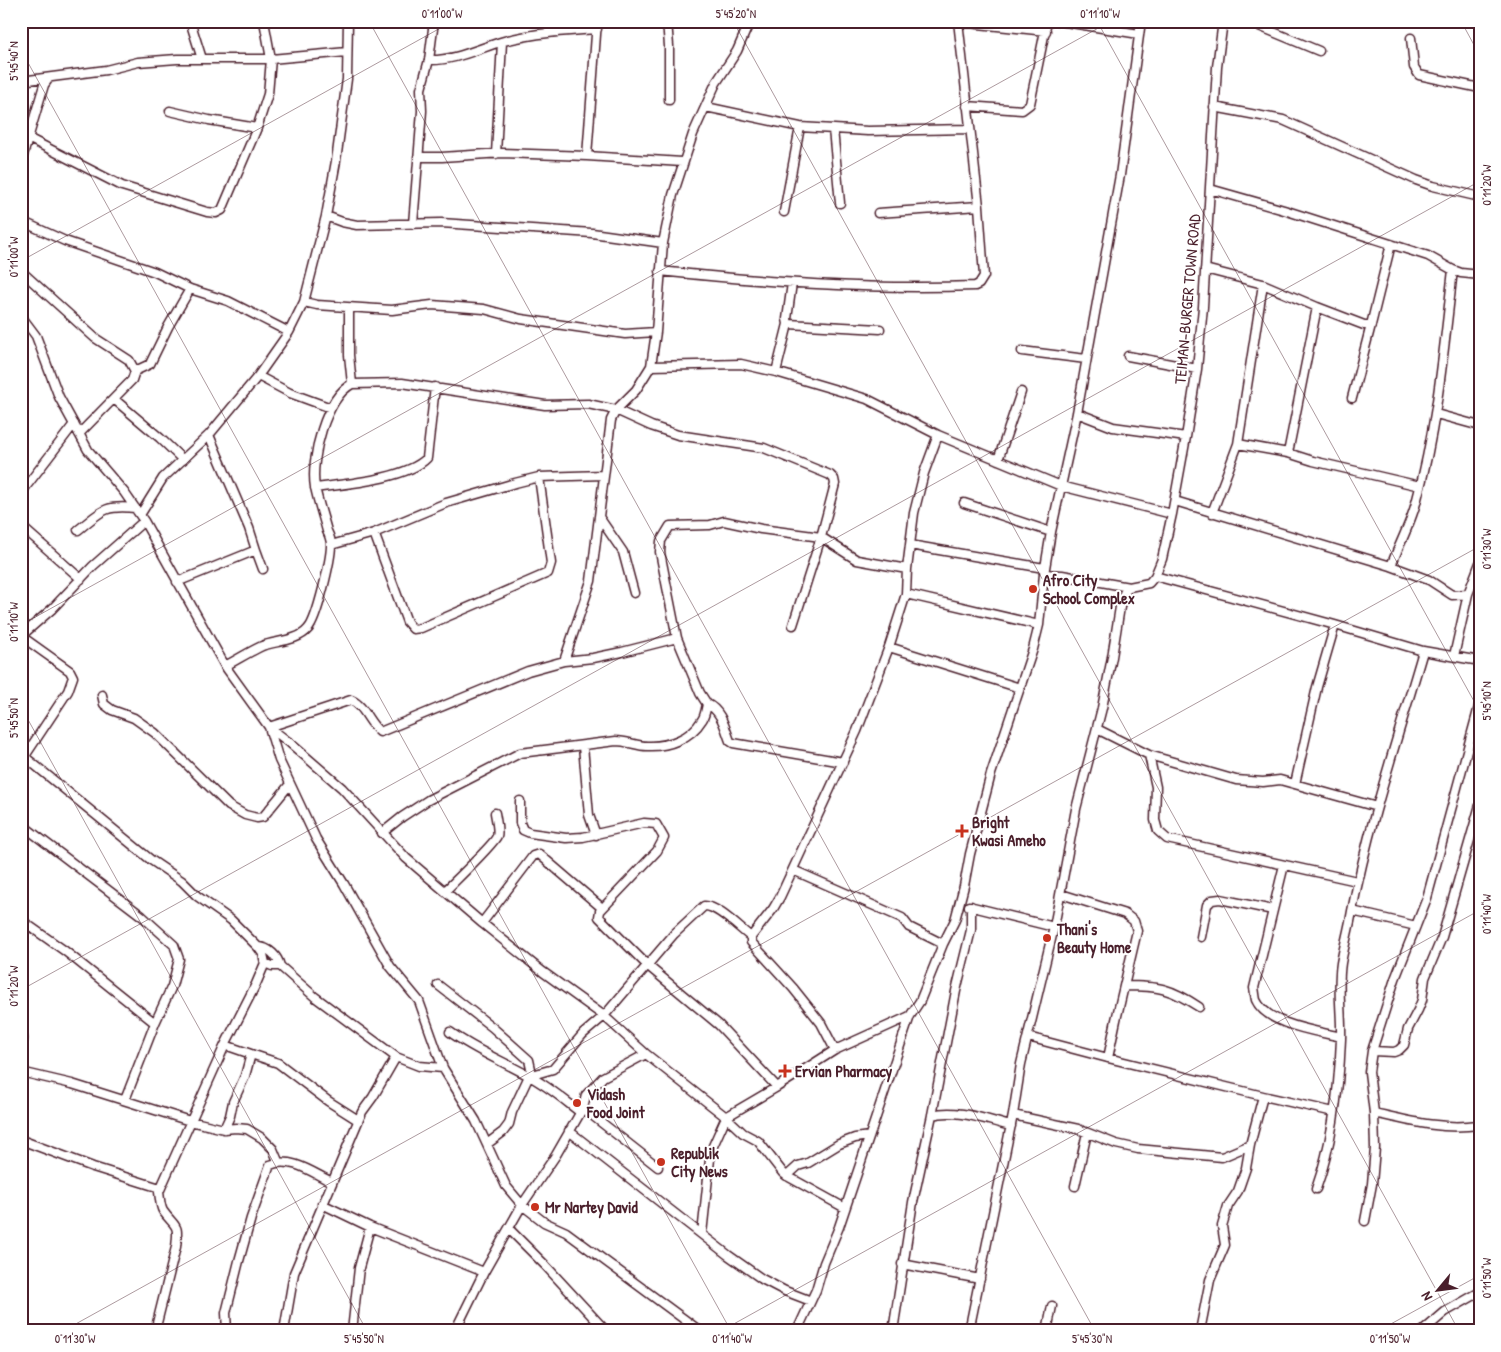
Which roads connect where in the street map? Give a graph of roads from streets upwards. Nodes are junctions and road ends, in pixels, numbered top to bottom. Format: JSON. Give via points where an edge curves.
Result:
{"nodes":[{"id":1,"x":190,"y":21,"type":"edge"},
{"id":2,"x":264,"y":21,"type":"edge"},
{"id":3,"x":348,"y":21,"type":"edge"},
{"id":4,"x":434,"y":21,"type":"edge"},
{"id":5,"x":667,"y":21,"type":"edge"},
{"id":6,"x":750,"y":21,"type":"edge"},
{"id":7,"x":1047,"y":21,"type":"edge"},
{"id":8,"x":1059,"y":21,"type":"edge"},
{"id":9,"x":1141,"y":21,"type":"edge"},
{"id":10,"x":1223,"y":21,"type":"edge"},
{"id":11,"x":1247,"y":21,"type":"edge"},
{"id":12,"x":958,"y":22,"type":"edge"},
{"id":13,"x":597,"y":25,"type":"edge"},
{"id":14,"x":1046,"y":30,"type":"junction"},
{"id":15,"x":1139,"y":34,"type":"junction"},
{"id":16,"x":1411,"y":38,"type":"dead end"},
{"id":17,"x":502,"y":42,"type":"junction"},
{"id":18,"x":1319,"y":51,"type":"dead end"},
{"id":19,"x":348,"y":52,"type":"junction"},
{"id":20,"x":202,"y":59,"type":"junction"},
{"id":21,"x":271,"y":59,"type":"junction"},
{"id":22,"x":429,"y":60,"type":"junction"},
{"id":23,"x":49,"y":78,"type":"junction"},
{"id":24,"x":21,"y":81,"type":"edge"},
{"id":25,"x":1480,"y":88,"type":"edge"},
{"id":26,"x":669,"y":100,"type":"dead end"},
{"id":27,"x":967,"y":106,"type":"junction"},
{"id":28,"x":706,"y":107,"type":"junction"},
{"id":29,"x":1214,"y":107,"type":"junction"},
{"id":30,"x":170,"y":111,"type":"dead end"},
{"id":31,"x":800,"y":127,"type":"junction"},
{"id":32,"x":257,"y":128,"type":"junction"},
{"id":33,"x":833,"y":129,"type":"junction"},
{"id":34,"x":969,"y":129,"type":"junction"},
{"id":35,"x":28,"y":138,"type":"junction"},
{"id":36,"x":496,"y":154,"type":"junction"},
{"id":37,"x":587,"y":156,"type":"junction"},
{"id":38,"x":418,"y":157,"type":"junction"},
{"id":39,"x":21,"y":162,"type":"edge"},
{"id":40,"x":682,"y":162,"type":"junction"},
{"id":41,"x":1210,"y":189,"type":"junction"},
{"id":42,"x":1480,"y":197,"type":"edge"},
{"id":43,"x":840,"y":203,"type":"dead end"},
{"id":44,"x":979,"y":206,"type":"junction"},
{"id":45,"x":784,"y":212,"type":"dead end"},
{"id":46,"x":878,"y":213,"type":"dead end"},
{"id":47,"x":326,"y":216,"type":"junction"},
{"id":48,"x":21,"y":221,"type":"edge"},
{"id":49,"x":413,"y":224,"type":"junction"},
{"id":50,"x":663,"y":243,"type":"junction"},
{"id":51,"x":1391,"y":244,"type":"junction"},
{"id":52,"x":1205,"y":268,"type":"junction"},
{"id":53,"x":21,"y":270,"type":"edge"},
{"id":54,"x":1453,"y":270,"type":"junction"},
{"id":55,"x":660,"y":271,"type":"junction"},
{"id":56,"x":1480,"y":275,"type":"edge"},
{"id":57,"x":792,"y":283,"type":"junction"},
{"id":58,"x":1263,"y":284,"type":"junction"},
{"id":59,"x":190,"y":289,"type":"junction"},
{"id":60,"x":304,"y":302,"type":"junction"},
{"id":61,"x":1317,"y":307,"type":"junction"},
{"id":62,"x":349,"y":308,"type":"junction"},
{"id":63,"x":21,"y":316,"type":"edge"},
{"id":64,"x":788,"y":324,"type":"junction"},
{"id":65,"x":1371,"y":325,"type":"junction"},
{"id":66,"x":880,"y":329,"type":"dead end"},
{"id":67,"x":289,"y":332,"type":"junction"},
{"id":68,"x":656,"y":332,"type":"junction"},
{"id":69,"x":1022,"y":351,"type":"dead end"},
{"id":70,"x":1128,"y":356,"type":"dead end"},
{"id":71,"x":1086,"y":359,"type":"junction"},
{"id":72,"x":651,"y":366,"type":"junction"},
{"id":73,"x":1197,"y":369,"type":"junction"},
{"id":74,"x":135,"y":371,"type":"junction"},
{"id":75,"x":776,"y":372,"type":"junction"},
{"id":76,"x":258,"y":376,"type":"junction"},
{"id":77,"x":352,"y":384,"type":"junction"},
{"id":78,"x":435,"y":387,"type":"junction"},
{"id":79,"x":1021,"y":392,"type":"dead end"},
{"id":80,"x":1352,"y":398,"type":"dead end"},
{"id":81,"x":114,"y":399,"type":"junction"},
{"id":82,"x":332,"y":408,"type":"junction"},
{"id":83,"x":616,"y":410,"type":"junction"},
{"id":84,"x":1077,"y":413,"type":"junction"},
{"id":85,"x":1436,"y":414,"type":"junction"},
{"id":86,"x":74,"y":424,"type":"junction"},
{"id":87,"x":1480,"y":426,"type":"edge"},
{"id":88,"x":79,"y":434,"type":"junction"},
{"id":89,"x":209,"y":435,"type":"junction"},
{"id":90,"x":938,"y":435,"type":"junction"},
{"id":91,"x":1186,"y":437,"type":"junction"},
{"id":92,"x":1238,"y":444,"type":"junction"},
{"id":93,"x":1288,"y":452,"type":"junction"},
{"id":94,"x":183,"y":460,"type":"junction"},
{"id":95,"x":998,"y":460,"type":"junction"},
{"id":96,"x":604,"y":474,"type":"junction"},
{"id":97,"x":539,"y":477,"type":"junction"},
{"id":98,"x":1061,"y":486,"type":"junction"},
{"id":99,"x":1420,"y":486,"type":"junction"},
{"id":100,"x":316,"y":488,"type":"junction"},
{"id":101,"x":21,"y":493,"type":"edge"},
{"id":102,"x":1175,"y":501,"type":"junction"},
{"id":103,"x":964,"y":502,"type":"dead end"},
{"id":104,"x":1172,"y":514,"type":"junction"},
{"id":105,"x":1212,"y":514,"type":"junction"},
{"id":106,"x":140,"y":515,"type":"junction"},
{"id":107,"x":599,"y":517,"type":"junction"},
{"id":108,"x":21,"y":526,"type":"edge"},
{"id":109,"x":78,"y":530,"type":"dead end"},
{"id":110,"x":1051,"y":532,"type":"junction"},
{"id":111,"x":374,"y":533,"type":"junction"},
{"id":112,"x":822,"y":537,"type":"junction"},
{"id":113,"x":331,"y":545,"type":"junction"},
{"id":114,"x":910,"y":545,"type":"junction"},
{"id":115,"x":256,"y":550,"type":"junction"},
{"id":116,"x":1480,"y":563,"type":"edge"},
{"id":117,"x":1390,"y":566,"type":"junction"},
{"id":118,"x":263,"y":569,"type":"dead end"},
{"id":119,"x":907,"y":569,"type":"junction"},
{"id":120,"x":1044,"y":571,"type":"junction"},
{"id":121,"x":1156,"y":576,"type":"junction"},
{"id":122,"x":81,"y":579,"type":"junction"},
{"id":123,"x":177,"y":582,"type":"junction"},
{"id":124,"x":1129,"y":587,"type":"junction"},
{"id":125,"x":634,"y":593,"type":"dead end"},
{"id":126,"x":906,"y":594,"type":"junction"},
{"id":127,"x":1468,"y":594,"type":"junction"},
{"id":128,"x":793,"y":624,"type":"dead end"},
{"id":129,"x":1038,"y":625,"type":"junction"},
{"id":130,"x":1335,"y":625,"type":"junction"},
{"id":131,"x":677,"y":638,"type":"junction"},
{"id":132,"x":889,"y":647,"type":"junction"},
{"id":133,"x":1423,"y":651,"type":"junction"},
{"id":134,"x":1454,"y":656,"type":"junction"},
{"id":135,"x":564,"y":661,"type":"junction"},
{"id":136,"x":1480,"y":661,"type":"edge"},
{"id":137,"x":225,"y":666,"type":"junction"},
{"id":138,"x":1020,"y":688,"type":"junction"},
{"id":139,"x":102,"y":695,"type":"dead end"},
{"id":140,"x":1480,"y":702,"type":"edge"},
{"id":141,"x":707,"y":704,"type":"junction"},
{"id":142,"x":269,"y":727,"type":"junction"},
{"id":143,"x":1097,"y":729,"type":"junction"},
{"id":144,"x":583,"y":746,"type":"junction"},
{"id":145,"x":1149,"y":755,"type":"junction"},
{"id":146,"x":23,"y":760,"type":"edge"},
{"id":147,"x":843,"y":762,"type":"junction"},
{"id":148,"x":290,"y":784,"type":"junction"},
{"id":149,"x":1295,"y":784,"type":"junction"},
{"id":150,"x":520,"y":801,"type":"dead end"},
{"id":151,"x":1480,"y":805,"type":"edge"},
{"id":152,"x":1377,"y":807,"type":"junction"},
{"id":153,"x":495,"y":813,"type":"dead end"},
{"id":154,"x":21,"y":824,"type":"edge"},
{"id":155,"x":382,"y":833,"type":"junction"},
{"id":156,"x":596,"y":835,"type":"junction"},
{"id":157,"x":1284,"y":865,"type":"junction"},
{"id":158,"x":793,"y":870,"type":"junction"},
{"id":159,"x":1357,"y":881,"type":"junction"},
{"id":160,"x":445,"y":891,"type":"junction"},
{"id":161,"x":1061,"y":894,"type":"junction"},
{"id":162,"x":960,"y":903,"type":"junction"},
{"id":163,"x":972,"y":906,"type":"junction"},
{"id":164,"x":602,"y":908,"type":"junction"},
{"id":165,"x":1273,"y":910,"type":"junction"},
{"id":166,"x":1352,"y":911,"type":"junction"},
{"id":167,"x":21,"y":920,"type":"edge"},
{"id":168,"x":482,"y":923,"type":"junction"},
{"id":169,"x":1416,"y":926,"type":"junction"},
{"id":170,"x":1054,"y":927,"type":"junction"},
{"id":171,"x":1201,"y":937,"type":"dead end"},
{"id":172,"x":751,"y":938,"type":"junction"},
{"id":173,"x":944,"y":944,"type":"junction"},
{"id":174,"x":258,"y":947,"type":"junction"},
{"id":175,"x":265,"y":963,"type":"junction"},
{"id":176,"x":647,"y":964,"type":"junction"},
{"id":177,"x":280,"y":966,"type":"junction"},
{"id":178,"x":438,"y":985,"type":"dead end"},
{"id":179,"x":1124,"y":986,"type":"junction"},
{"id":180,"x":1199,"y":1008,"type":"dead end"},
{"id":181,"x":604,"y":1016,"type":"junction"},
{"id":182,"x":910,"y":1016,"type":"junction"},
{"id":183,"x":21,"y":1022,"type":"edge"},
{"id":184,"x":155,"y":1023,"type":"junction"},
{"id":185,"x":450,"y":1032,"type":"dead end"},
{"id":186,"x":1028,"y":1036,"type":"junction"},
{"id":187,"x":1376,"y":1036,"type":"junction"},
{"id":188,"x":1341,"y":1037,"type":"junction"},
{"id":189,"x":225,"y":1045,"type":"junction"},
{"id":190,"x":835,"y":1050,"type":"junction"},
{"id":191,"x":1386,"y":1050,"type":"junction"},
{"id":192,"x":1372,"y":1051,"type":"junction"},
{"id":193,"x":21,"y":1054,"type":"edge"},
{"id":194,"x":251,"y":1054,"type":"junction"},
{"id":195,"x":646,"y":1054,"type":"junction"},
{"id":196,"x":396,"y":1057,"type":"junction"},
{"id":197,"x":1108,"y":1058,"type":"junction"},
{"id":198,"x":443,"y":1068,"type":"junction"},
{"id":199,"x":21,"y":1072,"type":"edge"},
{"id":200,"x":529,"y":1076,"type":"junction"},
{"id":201,"x":777,"y":1086,"type":"junction"},
{"id":202,"x":1263,"y":1096,"type":"junction"},
{"id":203,"x":124,"y":1100,"type":"junction"},
{"id":204,"x":581,"y":1110,"type":"junction"},
{"id":205,"x":1334,"y":1112,"type":"junction"},
{"id":206,"x":1374,"y":1113,"type":"junction"},
{"id":207,"x":932,"y":1115,"type":"junction"},
{"id":208,"x":1013,"y":1115,"type":"junction"},
{"id":209,"x":726,"y":1117,"type":"junction"},
{"id":210,"x":358,"y":1120,"type":"junction"},
{"id":211,"x":190,"y":1122,"type":"junction"},
{"id":212,"x":1010,"y":1126,"type":"junction"},
{"id":213,"x":1480,"y":1126,"type":"edge"},
{"id":214,"x":224,"y":1129,"type":"junction"},
{"id":215,"x":569,"y":1131,"type":"junction"},
{"id":216,"x":1087,"y":1133,"type":"junction"},
{"id":217,"x":868,"y":1136,"type":"junction"},
{"id":218,"x":21,"y":1140,"type":"edge"},
{"id":219,"x":487,"y":1144,"type":"junction"},
{"id":220,"x":1250,"y":1145,"type":"junction"},
{"id":221,"x":278,"y":1162,"type":"junction"},
{"id":222,"x":658,"y":1167,"type":"dead end"},
{"id":223,"x":787,"y":1176,"type":"junction"},
{"id":224,"x":332,"y":1182,"type":"junction"},
{"id":225,"x":1075,"y":1186,"type":"dead end"},
{"id":226,"x":160,"y":1188,"type":"junction"},
{"id":227,"x":1316,"y":1189,"type":"dead end"},
{"id":228,"x":322,"y":1204,"type":"junction"},
{"id":229,"x":522,"y":1205,"type":"junction"},
{"id":230,"x":845,"y":1208,"type":"junction"},
{"id":231,"x":1365,"y":1221,"type":"dead end"},
{"id":232,"x":370,"y":1227,"type":"junction"},
{"id":233,"x":509,"y":1229,"type":"junction"},
{"id":234,"x":702,"y":1234,"type":"junction"},
{"id":235,"x":902,"y":1264,"type":"junction"},
{"id":236,"x":484,"y":1272,"type":"junction"},
{"id":237,"x":980,"y":1279,"type":"junction"},
{"id":238,"x":1480,"y":1292,"type":"edge"},
{"id":239,"x":811,"y":1301,"type":"junction"},
{"id":240,"x":1052,"y":1306,"type":"dead end"},
{"id":241,"x":155,"y":1331,"type":"edge"},
{"id":242,"x":227,"y":1331,"type":"edge"},
{"id":243,"x":284,"y":1331,"type":"edge"},
{"id":244,"x":352,"y":1331,"type":"edge"},
{"id":245,"x":455,"y":1331,"type":"edge"},
{"id":246,"x":606,"y":1331,"type":"edge"},
{"id":247,"x":700,"y":1331,"type":"edge"},
{"id":248,"x":797,"y":1331,"type":"edge"},
{"id":249,"x":893,"y":1331,"type":"edge"},
{"id":250,"x":969,"y":1331,"type":"edge"},
{"id":251,"x":1047,"y":1331,"type":"edge"},
{"id":252,"x":1200,"y":1331,"type":"edge"},
{"id":253,"x":1423,"y":1331,"type":"edge"}],
"edges":[{"from":1,"to":20,"type":"street"},
{"from":2,"to":21,"type":"street"},
{"from":3,"to":19,"type":"street"},
{"from":4,"to":22,"type":"street"},
{"from":5,"to":26,"type":"street"},
{"from":6,"to":28,"type":"street"},
{"from":7,"to":14,"type":"street"},
{"from":8,"to":15,"type":"street"},
{"from":9,"to":15,"type":"street"},
{"from":10,"to":29,"type":"street","name":"TEIMAN-BURGER TOWN ROAD"},
{"from":11,"to":18,"type":"street"},
{"from":12,"to":14,"type":"street"},
{"from":12,"to":27,"type":"street"},
{"from":13,"to":17,"type":"street"},
{"from":13,"to":37,"type":"street"},
{"from":14,"to":27,"type":"street","via":[[1030,104],[1022,110]]},
{"from":15,"to":71,"type":"street","via":[[1120,175]]},
{"from":16,"to":25,"type":"street","via":[[1414,67],[1419,75]]},
{"from":17,"to":22,"type":"street","via":[[450,59]]},
{"from":17,"to":36,"type":"street"},
{"from":19,"to":21,"type":"street"},
{"from":19,"to":47,"type":"street","via":[[343,116]]},
{"from":20,"to":21,"type":"street"},
{"from":20,"to":23,"type":"street","via":[[138,62]]},
{"from":21,"to":32,"type":"street","via":[[268,94]]},
{"from":22,"to":38,"type":"street","via":[[421,89]]},
{"from":23,"to":24,"type":"street"},
{"from":23,"to":35,"type":"street"},
{"from":27,"to":34,"type":"street"},
{"from":28,"to":31,"type":"street"},
{"from":28,"to":40,"type":"street"},
{"from":29,"to":41,"type":"street","name":"TEIMAN-BURGER TOWN ROAD"},
{"from":29,"to":42,"type":"street","via":[[1283,120],[1416,180]]},
{"from":30,"to":32,"type":"street"},
{"from":31,"to":33,"type":"street"},
{"from":31,"to":45,"type":"street"},
{"from":32,"to":35,"type":"street","via":[[222,210],[216,213],[122,186]]},
{"from":33,"to":34,"type":"street"},
{"from":33,"to":43,"type":"street"},
{"from":34,"to":44,"type":"street"},
{"from":35,"to":39,"type":"street"},
{"from":36,"to":37,"type":"street"},
{"from":36,"to":38,"type":"street"},
{"from":37,"to":40,"type":"street"},
{"from":38,"to":49,"type":"street"},
{"from":40,"to":50,"type":"street"},
{"from":41,"to":51,"type":"street"},
{"from":41,"to":52,"type":"street","name":"TEIMAN-BURGER TOWN ROAD"},
{"from":44,"to":46,"type":"street"},
{"from":44,"to":57,"type":"street","via":[[984,276],[975,286],[916,288]]},
{"from":47,"to":49,"type":"street","via":[[357,225]]},
{"from":47,"to":60,"type":"street"},
{"from":48,"to":59,"type":"street","via":[[65,241],[155,272]]},
{"from":49,"to":50,"type":"street","via":[[441,222],[592,233]]},
{"from":50,"to":55,"type":"street"},
{"from":51,"to":54,"type":"street","via":[[1428,256]]},
{"from":51,"to":65,"type":"street"},
{"from":52,"to":58,"type":"street"},
{"from":52,"to":73,"type":"street","name":"TEIMAN-BURGER TOWN ROAD"},
{"from":53,"to":74,"type":"street","via":[[95,338],[129,360]]},
{"from":54,"to":56,"type":"street"},
{"from":54,"to":85,"type":"street"},
{"from":55,"to":57,"type":"street"},
{"from":55,"to":68,"type":"street"},
{"from":57,"to":64,"type":"street"},
{"from":58,"to":61,"type":"street"},
{"from":58,"to":92,"type":"street"},
{"from":59,"to":67,"type":"street","via":[[228,301]]},
{"from":59,"to":74,"type":"street","via":[[150,364]]},
{"from":60,"to":62,"type":"street"},
{"from":60,"to":67,"type":"street"},
{"from":61,"to":65,"type":"street"},
{"from":61,"to":93,"type":"street"},
{"from":62,"to":68,"type":"street","via":[[392,310],[449,306],[484,309],[522,319],[625,334]]},
{"from":62,"to":77,"type":"street"},
{"from":63,"to":86,"type":"street","via":[[36,336]]},
{"from":64,"to":66,"type":"street"},
{"from":64,"to":75,"type":"street"},
{"from":65,"to":80,"type":"street"},
{"from":67,"to":76,"type":"street"},
{"from":68,"to":72,"type":"street"},
{"from":69,"to":71,"type":"street"},
{"from":70,"to":73,"type":"street"},
{"from":71,"to":84,"type":"street"},
{"from":72,"to":75,"type":"street","via":[[741,364]]},
{"from":72,"to":83,"type":"street","via":[[636,390]]},
{"from":73,"to":91,"type":"street","name":"TEIMAN-BURGER TOWN ROAD"},
{"from":74,"to":81,"type":"street","via":[[132,380]]},
{"from":75,"to":90,"type":"street","via":[[867,399]]},
{"from":76,"to":82,"type":"street","via":[[290,393]]},
{"from":76,"to":89,"type":"street"},
{"from":77,"to":78,"type":"street","via":[[402,383]]},
{"from":77,"to":82,"type":"street","via":[[339,394]]},
{"from":78,"to":83,"type":"street","via":[[545,405],[588,404]]},
{"from":78,"to":100,"type":"street","via":[[426,458],[420,464],[400,473]]},
{"from":79,"to":95,"type":"street"},
{"from":81,"to":88,"type":"street"},
{"from":81,"to":94,"type":"street"},
{"from":82,"to":100,"type":"street","via":[[319,438],[314,473]]},
{"from":83,"to":96,"type":"street","via":[[611,420]]},
{"from":83,"to":112,"type":"street","via":[[678,436],[764,448],[830,475],[835,484]]},
{"from":84,"to":91,"type":"street","via":[[1113,427]]},
{"from":84,"to":98,"type":"street"},
{"from":85,"to":87,"type":"street"},
{"from":85,"to":99,"type":"street"},
{"from":86,"to":88,"type":"street"},
{"from":86,"to":101,"type":"street"},
{"from":88,"to":106,"type":"street"},
{"from":89,"to":94,"type":"street"},
{"from":89,"to":115,"type":"street"},
{"from":90,"to":95,"type":"street"},
{"from":90,"to":114,"type":"street","via":[[924,473]]},
{"from":91,"to":102,"type":"street","name":"TEIMAN-BURGER TOWN ROAD"},
{"from":92,"to":93,"type":"street"},
{"from":92,"to":105,"type":"street"},
{"from":93,"to":99,"type":"street","via":[[1313,462]]},
{"from":94,"to":106,"type":"street","via":[[163,478]]},
{"from":95,"to":98,"type":"street"},
{"from":96,"to":97,"type":"street"},
{"from":96,"to":107,"type":"street"},
{"from":97,"to":111,"type":"street","via":[[446,503]]},
{"from":97,"to":111,"type":"street","via":[[551,563],[548,573],[421,628],[413,629],[407,622]]},
{"from":98,"to":104,"type":"street"},
{"from":98,"to":110,"type":"street"},
{"from":99,"to":117,"type":"street","via":[[1408,528]]},
{"from":100,"to":113,"type":"street"},
{"from":102,"to":104,"type":"street","name":"TEIMAN-BURGER TOWN ROAD"},
{"from":102,"to":105,"type":"street"},
{"from":103,"to":110,"type":"street"},
{"from":104,"to":121,"type":"street","name":"TEIMAN-BURGER TOWN ROAD"},
{"from":105,"to":117,"type":"street"},
{"from":106,"to":109,"type":"street","via":[[116,506],[106,508]]},
{"from":106,"to":122,"type":"street"},
{"from":106,"to":123,"type":"street"},
{"from":107,"to":125,"type":"street","via":[[623,552]]},
{"from":107,"to":135,"type":"street","via":[[591,581]]},
{"from":108,"to":122,"type":"street"},
{"from":110,"to":120,"type":"street"},
{"from":111,"to":113,"type":"street"},
{"from":112,"to":119,"type":"street","via":[[857,560]]},
{"from":112,"to":128,"type":"street"},
{"from":112,"to":131,"type":"street","via":[[724,521],[710,525],[670,526],[661,540],[660,552]]},
{"from":113,"to":137,"type":"street","via":[[308,630],[262,647]]},
{"from":114,"to":119,"type":"street"},
{"from":114,"to":120,"type":"street"},
{"from":115,"to":118,"type":"street"},
{"from":115,"to":123,"type":"street"},
{"from":116,"to":127,"type":"street"},
{"from":117,"to":127,"type":"street","via":[[1429,580],[1452,595]]},
{"from":119,"to":126,"type":"street"},
{"from":120,"to":124,"type":"street"},
{"from":120,"to":129,"type":"street"},
{"from":121,"to":124,"type":"street","via":[[1149,584]]},
{"from":121,"to":130,"type":"street"},
{"from":122,"to":146,"type":"street","via":[[21,636],[70,671],[73,677],[68,692]]},
{"from":123,"to":137,"type":"street"},
{"from":124,"to":143,"type":"street","via":[[1120,607]]},
{"from":126,"to":129,"type":"street"},
{"from":126,"to":132,"type":"street"},
{"from":127,"to":134,"type":"street"},
{"from":129,"to":138,"type":"street"},
{"from":130,"to":133,"type":"street"},
{"from":130,"to":149,"type":"street"},
{"from":131,"to":135,"type":"street","via":[[593,658]]},
{"from":131,"to":141,"type":"street"},
{"from":132,"to":138,"type":"street"},
{"from":132,"to":147,"type":"street"},
{"from":133,"to":134,"type":"street"},
{"from":133,"to":152,"type":"street"},
{"from":134,"to":136,"type":"street"},
{"from":135,"to":142,"type":"street","via":[[528,670],[380,732],[373,727],[358,703],[351,700]]},
{"from":137,"to":142,"type":"street"},
{"from":138,"to":162,"type":"street","via":[[991,774]]},
{"from":139,"to":148,"type":"street","via":[[104,704],[134,718],[155,733],[229,806],[246,815],[263,817]]},
{"from":140,"to":169,"type":"street","via":[[1427,898]]},
{"from":141,"to":144,"type":"street","via":[[703,719],[688,736],[677,741],[646,746],[616,741]]},
{"from":141,"to":147,"type":"street","via":[[713,706],[720,716],[733,744]]},
{"from":142,"to":148,"type":"street"},
{"from":142,"to":155,"type":"street","via":[[342,788]]},
{"from":143,"to":145,"type":"street"},
{"from":143,"to":161,"type":"street","via":[[1076,809]]},
{"from":144,"to":155,"type":"street","via":[[520,753],[428,800]]},
{"from":144,"to":156,"type":"street","via":[[589,815]]},
{"from":145,"to":149,"type":"street","via":[[1236,780],[1280,780]]},
{"from":145,"to":157,"type":"street","via":[[1156,788],[1155,820],[1158,831],[1167,839]]},
{"from":146,"to":174,"type":"street","via":[[182,881],[231,920]]},
{"from":147,"to":158,"type":"street"},
{"from":148,"to":198,"type":"street","via":[[316,839],[390,966],[420,1001]]},
{"from":149,"to":152,"type":"street"},
{"from":150,"to":156,"type":"street","via":[[523,830],[566,838]]},
{"from":151,"to":191,"type":"street","via":[[1442,937],[1425,978],[1422,1000],[1408,1028],[1404,1045],[1394,1052]]},
{"from":152,"to":159,"type":"street"},
{"from":153,"to":160,"type":"street","via":[[497,836],[493,844]]},
{"from":154,"to":184,"type":"street","via":[[142,916],[174,945],[179,959],[172,986]]},
{"from":155,"to":160,"type":"street"},
{"from":156,"to":164,"type":"street","via":[[644,823],[656,824],[664,838],[658,851]]},
{"from":157,"to":159,"type":"street"},
{"from":157,"to":165,"type":"street"},
{"from":158,"to":172,"type":"street","via":[[774,909]]},
{"from":158,"to":173,"type":"street","via":[[902,918],[909,927]]},
{"from":159,"to":166,"type":"street"},
{"from":160,"to":168,"type":"street"},
{"from":161,"to":170,"type":"street"},
{"from":161,"to":179,"type":"street","via":[[1124,914],[1134,921],[1137,931]]},
{"from":162,"to":163,"type":"street"},
{"from":162,"to":173,"type":"street"},
{"from":163,"to":170,"type":"street"},
{"from":163,"to":207,"type":"street","via":[[971,930]]},
{"from":164,"to":168,"type":"street","via":[[539,854],[533,856]]},
{"from":164,"to":176,"type":"street","via":[[599,917]]},
{"from":165,"to":171,"type":"street","via":[[1212,900],[1207,905]]},
{"from":165,"to":188,"type":"street","via":[[1254,988],[1256,1000],[1264,1011],[1278,1020]]},
{"from":166,"to":169,"type":"street"},
{"from":166,"to":188,"type":"street","via":[[1338,992]]},
{"from":167,"to":184,"type":"street"},
{"from":168,"to":181,"type":"street"},
{"from":169,"to":187,"type":"street"},
{"from":170,"to":186,"type":"street"},
{"from":172,"to":176,"type":"street","via":[[717,910],[704,906]]},
{"from":172,"to":190,"type":"street","via":[[751,942],[821,1023]]},
{"from":173,"to":182,"type":"street","via":[[920,1001]]},
{"from":174,"to":175,"type":"street"},
{"from":174,"to":177,"type":"street","via":[[273,954]]},
{"from":175,"to":177,"type":"street"},
{"from":175,"to":189,"type":"street"},
{"from":176,"to":181,"type":"street"},
{"from":176,"to":201,"type":"street","via":[[719,1025]]},
{"from":177,"to":196,"type":"street","via":[[315,997]]},
{"from":178,"to":200,"type":"street","via":[[522,1052],[529,1060]]},
{"from":179,"to":180,"type":"street","via":[[1166,989]]},
{"from":179,"to":197,"type":"street"},
{"from":181,"to":195,"type":"street"},
{"from":181,"to":200,"type":"street","via":[[553,1068]]},
{"from":182,"to":190,"type":"street"},
{"from":182,"to":217,"type":"street"},
{"from":183,"to":193,"type":"street"},
{"from":184,"to":203,"type":"street"},
{"from":185,"to":200,"type":"street","via":[[478,1051]]},
{"from":186,"to":197,"type":"street"},
{"from":186,"to":208,"type":"street"},
{"from":187,"to":191,"type":"street"},
{"from":187,"to":192,"type":"street"},
{"from":188,"to":205,"type":"street"},
{"from":189,"to":194,"type":"street"},
{"from":189,"to":211,"type":"street"},
{"from":190,"to":201,"type":"street"},
{"from":191,"to":192,"type":"street"},
{"from":192,"to":206,"type":"street","via":[[1369,1072]]},
{"from":194,"to":210,"type":"street","via":[[278,1063]]},
{"from":194,"to":214,"type":"street"},
{"from":195,"to":204,"type":"street","via":[[598,1082],[586,1095]]},
{"from":195,"to":209,"type":"street"},
{"from":196,"to":198,"type":"street","via":[[419,1066]]},
{"from":196,"to":210,"type":"street"},
{"from":197,"to":202,"type":"street"},
{"from":198,"to":219,"type":"street"},
{"from":199,"to":203,"type":"street"},
{"from":200,"to":204,"type":"street"},
{"from":200,"to":219,"type":"street","via":[[509,1124]]},
{"from":201,"to":209,"type":"street"},
{"from":202,"to":205,"type":"street"},
{"from":202,"to":220,"type":"street"},
{"from":203,"to":211,"type":"street"},
{"from":204,"to":215,"type":"street"},
{"from":204,"to":222,"type":"street"},
{"from":205,"to":227,"type":"street"},
{"from":206,"to":213,"type":"street","via":[[1443,1127]]},
{"from":206,"to":231,"type":"street","via":[[1372,1184]]},
{"from":207,"to":212,"type":"street","via":[[945,1112]]},
{"from":207,"to":235,"type":"street"},
{"from":208,"to":212,"type":"street"},
{"from":208,"to":216,"type":"street"},
{"from":209,"to":223,"type":"street","via":[[743,1133],[758,1140]]},
{"from":209,"to":234,"type":"street","via":[[710,1159]]},
{"from":210,"to":224,"type":"street"},
{"from":211,"to":214,"type":"street"},
{"from":211,"to":226,"type":"street"},
{"from":212,"to":237,"type":"street"},
{"from":214,"to":221,"type":"street","via":[[247,1130],[262,1138],[273,1149]]},
{"from":215,"to":229,"type":"street"},
{"from":215,"to":234,"type":"street"},
{"from":216,"to":220,"type":"street","via":[[1138,1149],[1216,1157]]},
{"from":216,"to":225,"type":"street"},
{"from":217,"to":223,"type":"street","via":[[839,1144],[798,1166]]},
{"from":217,"to":230,"type":"street"},
{"from":218,"to":226,"type":"street"},
{"from":219,"to":229,"type":"street","via":[[506,1186]]},
{"from":220,"to":252,"type":"street","via":[[1246,1168],[1222,1226],[1225,1245],[1210,1280]]},
{"from":221,"to":224,"type":"street","via":[[288,1162]]},
{"from":221,"to":242,"type":"street","via":[[270,1165],[265,1174],[250,1218],[228,1306]]},
{"from":223,"to":230,"type":"street"},
{"from":224,"to":228,"type":"street"},
{"from":226,"to":241,"type":"street","via":[[162,1210],[176,1224],[178,1234]]},
{"from":228,"to":232,"type":"street"},
{"from":228,"to":243,"type":"street","via":[[294,1273]]},
{"from":229,"to":233,"type":"street"},
{"from":229,"to":247,"type":"street","via":[[544,1222],[566,1232]]},
{"from":230,"to":239,"type":"street"},
{"from":232,"to":236,"type":"street"},
{"from":232,"to":244,"type":"street","via":[[358,1268]]},
{"from":233,"to":236,"type":"street"},
{"from":233,"to":246,"type":"street"},
{"from":234,"to":239,"type":"street","via":[[762,1279]]},
{"from":235,"to":237,"type":"street"},
{"from":235,"to":249,"type":"street"},
{"from":236,"to":245,"type":"street"},
{"from":237,"to":250,"type":"street"},
{"from":238,"to":253,"type":"street","via":[[1445,1312]]},
{"from":239,"to":248,"type":"street"},
{"from":240,"to":251,"type":"street"}]}
